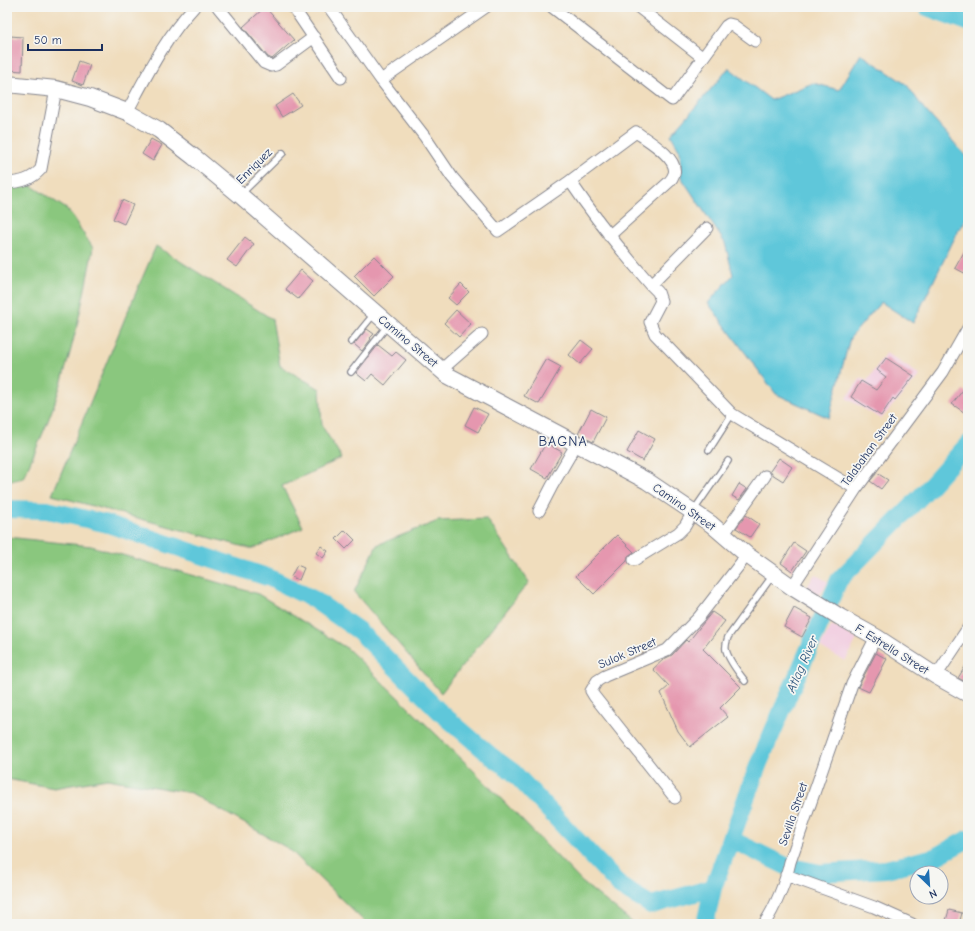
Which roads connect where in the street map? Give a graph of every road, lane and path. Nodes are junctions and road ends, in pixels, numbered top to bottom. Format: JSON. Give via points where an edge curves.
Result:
{"nodes":[{"id":1,"x":194,"y":7,"type":"edge"},
{"id":2,"x":218,"y":7,"type":"edge"},
{"id":3,"x":293,"y":7,"type":"edge"},
{"id":4,"x":329,"y":7,"type":"edge"},
{"id":5,"x":486,"y":7,"type":"edge"},
{"id":6,"x":552,"y":7,"type":"edge"},
{"id":7,"x":638,"y":7,"type":"edge"},
{"id":8,"x":314,"y":37,"type":"junction"},
{"id":9,"x":754,"y":41,"type":"dead end"},
{"id":10,"x":702,"y":57,"type":"junction"},
{"id":11,"x":341,"y":78,"type":"dead end"},
{"id":12,"x":381,"y":80,"type":"junction"},
{"id":13,"x":7,"y":84,"type":"edge"},
{"id":14,"x":56,"y":89,"type":"junction"},
{"id":15,"x":126,"y":112,"type":"junction"},
{"id":16,"x":283,"y":153,"type":"dead end"},
{"id":17,"x":570,"y":181,"type":"junction"},
{"id":18,"x":7,"y":183,"type":"edge"},
{"id":19,"x":240,"y":195,"type":"junction"},
{"id":20,"x":707,"y":228,"type":"dead end"},
{"id":21,"x":610,"y":236,"type":"junction"},
{"id":22,"x":651,"y":285,"type":"junction"},
{"id":23,"x":374,"y":313,"type":"junction"},
{"id":24,"x":388,"y":325,"type":"junction"},
{"id":25,"x":968,"y":328,"type":"edge"},
{"id":26,"x":482,"y":334,"type":"dead end"},
{"id":27,"x":351,"y":342,"type":"dead end"},
{"id":28,"x":441,"y":370,"type":"junction"},
{"id":29,"x":351,"y":372,"type":"dead end"},
{"id":30,"x":732,"y":414,"type":"junction"},
{"id":31,"x":577,"y":443,"type":"junction"},
{"id":32,"x":709,"y":450,"type":"dead end"},
{"id":33,"x":728,"y":461,"type":"dead end"},
{"id":34,"x":765,"y":476,"type":"dead end"},
{"id":35,"x":856,"y":489,"type":"junction"},
{"id":36,"x":539,"y":510,"type":"dead end"},
{"id":37,"x":693,"y":512,"type":"junction"},
{"id":38,"x":723,"y":535,"type":"junction"},
{"id":39,"x":747,"y":555,"type":"junction"},
{"id":40,"x":634,"y":560,"type":"dead end"},
{"id":41,"x":774,"y":574,"type":"junction"},
{"id":42,"x":792,"y":587,"type":"junction"},
{"id":43,"x":817,"y":602,"type":"joint"},
{"id":44,"x":968,"y":628,"type":"edge"},
{"id":45,"x":876,"y":636,"type":"junction"},
{"id":46,"x":936,"y":676,"type":"junction"},
{"id":47,"x":744,"y":681,"type":"dead end"},
{"id":48,"x":968,"y":694,"type":"edge"},
{"id":49,"x":675,"y":798,"type":"dead end"},
{"id":50,"x":788,"y":869,"type":"junction"},
{"id":51,"x":764,"y":924,"type":"edge"},
{"id":52,"x":912,"y":924,"type":"edge"}],
"edges":[{"from":1,"to":15,"type":"street","via":[[162,47]]},
{"from":2,"to":8,"type":"street","via":[[264,63],[271,66]]},
{"from":3,"to":8,"type":"street"},
{"from":4,"to":12,"type":"street"},
{"from":5,"to":12,"type":"street"},
{"from":6,"to":10,"type":"street","via":[[672,100]]},
{"from":7,"to":10,"type":"street"},
{"from":8,"to":11,"type":"street"},
{"from":9,"to":10,"type":"street","via":[[729,24]]},
{"from":12,"to":17,"type":"street","via":[[421,131],[452,177],[498,231]]},
{"from":13,"to":14,"type":"main road","name":"Camino Street"},
{"from":14,"to":15,"type":"main road","name":"Camino Street","via":[[90,98]]},
{"from":14,"to":18,"type":"street","via":[[41,169],[35,176],[20,182]]},
{"from":15,"to":19,"type":"main road","name":"Camino Street","via":[[165,135]]},
{"from":16,"to":19,"type":"lane","name":"Enriquez"},
{"from":17,"to":21,"type":"street"},
{"from":17,"to":21,"type":"street","via":[[636,132],[664,152],[671,161],[675,169],[669,182]]},
{"from":19,"to":23,"type":"main road","name":"Camino Street"},
{"from":20,"to":22,"type":"street"},
{"from":21,"to":22,"type":"street"},
{"from":22,"to":30,"type":"street","via":[[658,292],[661,301],[650,322],[655,334]]},
{"from":23,"to":24,"type":"main road","name":"Camino Street"},
{"from":23,"to":27,"type":"lane"},
{"from":24,"to":28,"type":"main road","name":"Camino Street"},
{"from":24,"to":29,"type":"lane"},
{"from":25,"to":35,"type":"street","name":"Talabahan Street","via":[[943,372]]},
{"from":26,"to":28,"type":"street"},
{"from":28,"to":31,"type":"main road","name":"Camino Street"},
{"from":30,"to":32,"type":"lane"},
{"from":30,"to":35,"type":"street"},
{"from":31,"to":36,"type":"street"},
{"from":31,"to":37,"type":"main road","name":"Camino Street","via":[[647,481]]},
{"from":33,"to":37,"type":"lane"},
{"from":34,"to":38,"type":"street"},
{"from":35,"to":42,"type":"street","name":"Talabahan Street"},
{"from":37,"to":38,"type":"main road","name":"Camino Street"},
{"from":37,"to":40,"type":"street","via":[[678,533]]},
{"from":38,"to":39,"type":"main road","name":"Camino Street"},
{"from":39,"to":41,"type":"main road","name":"Camino Street"},
{"from":39,"to":49,"type":"street","name":"Sulok Street","via":[[699,617],[667,650],[605,676],[597,681],[591,691]]},
{"from":41,"to":42,"type":"main road","name":"Camino Street"},
{"from":41,"to":47,"type":"lane","via":[[728,636],[726,643],[729,657]]},
{"from":42,"to":43,"type":"main road","name":"Camino Street"},
{"from":43,"to":45,"type":"main road","name":"F. Estrella Street"},
{"from":44,"to":46,"type":"street"},
{"from":45,"to":46,"type":"main road","name":"F. Estrella Street"},
{"from":45,"to":50,"type":"street","name":"Sevilla Street","via":[[852,684]]},
{"from":46,"to":48,"type":"main road","name":"F. Estrella Street"},
{"from":50,"to":51,"type":"street","name":"Sevilla Street"},
{"from":50,"to":52,"type":"street"}]}
